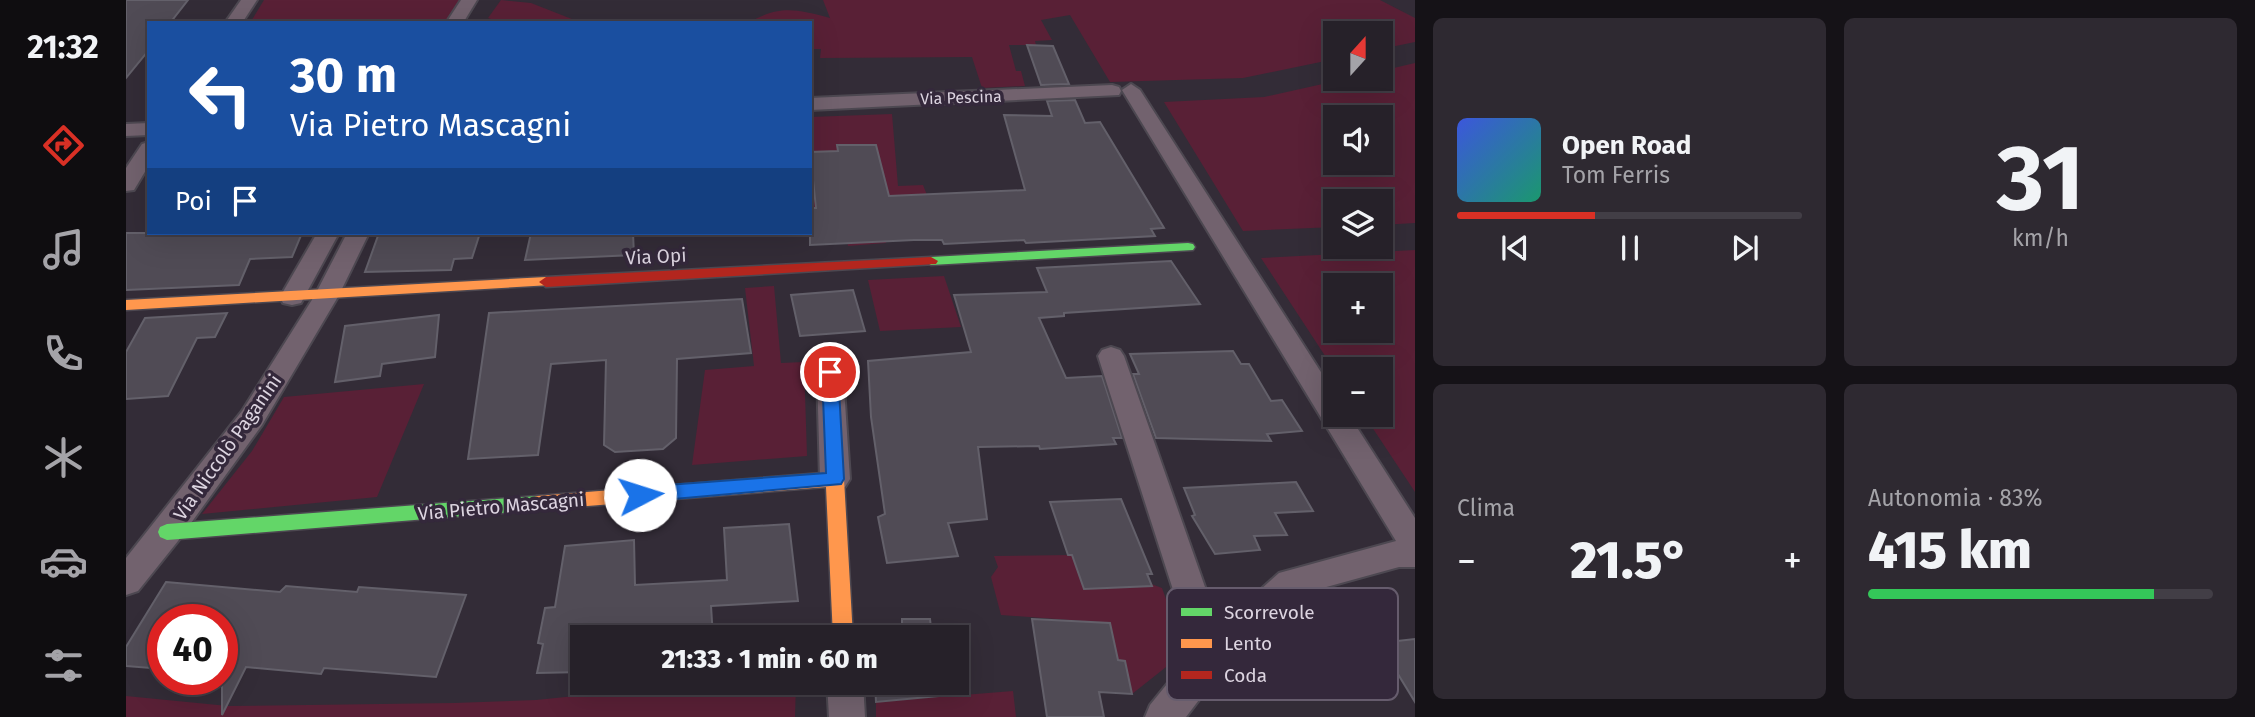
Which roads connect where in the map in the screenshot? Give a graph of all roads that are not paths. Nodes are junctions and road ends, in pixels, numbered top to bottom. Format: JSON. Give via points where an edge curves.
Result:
{"nodes":[{"id":1,"x":249,"y":0,"type":"edge"},
{"id":2,"x":470,"y":0,"type":"edge"},
{"id":3,"x":234,"y":21,"type":"edge"},
{"id":4,"x":455,"y":21,"type":"edge"},
{"id":5,"x":812,"y":104,"type":"edge"},
{"id":6,"x":147,"y":129,"type":"edge"},
{"id":7,"x":126,"y":130,"type":"edge"},
{"id":8,"x":147,"y":151,"type":"edge"},
{"id":9,"x":126,"y":185,"type":"edge"},
{"id":10,"x":327,"y":235,"type":"edge"},
{"id":11,"x":357,"y":235,"type":"edge"},
{"id":12,"x":1188,"y":247,"type":"dead end"},
{"id":13,"x":327,"y":295,"type":"junction"},
{"id":14,"x":292,"y":298,"type":"junction"},
{"id":15,"x":126,"y":305,"type":"edge"},
{"id":16,"x":1111,"y":356,"type":"dead end"},
{"id":17,"x":830,"y":372,"type":"dead end"},
{"id":18,"x":835,"y":479,"type":"junction"},
{"id":19,"x":167,"y":532,"type":"junction"},
{"id":20,"x":1415,"y":545,"type":"edge"},
{"id":21,"x":1415,"y":554,"type":"edge"},
{"id":22,"x":126,"y":581,"type":"edge"},
{"id":23,"x":1189,"y":588,"type":"edge"},
{"id":24,"x":1286,"y":588,"type":"edge"},
{"id":25,"x":842,"y":625,"type":"edge"},
{"id":26,"x":846,"y":695,"type":"edge"},
{"id":27,"x":1177,"y":700,"type":"edge"},
{"id":28,"x":847,"y":717,"type":"edge"},
{"id":29,"x":1163,"y":717,"type":"edge"}],
"edges":[{"from":1,"to":3,"type":"street"},
{"from":2,"to":4,"type":"street"},
{"from":5,"to":20,"type":"street","name":"Via Pescina","via":[[1121,90]]},
{"from":6,"to":7,"type":"street"},
{"from":8,"to":9,"type":"street"},
{"from":10,"to":14,"type":"street"},
{"from":11,"to":13,"type":"street","name":"Via Niccolò Paganini"},
{"from":12,"to":13,"type":"street","name":"Via Opi"},
{"from":13,"to":14,"type":"street","name":"Via Opi"},
{"from":13,"to":19,"type":"street","name":"Via Niccolò Paganini","via":[[253,418]]},
{"from":14,"to":15,"type":"street","name":"Via Opi"},
{"from":16,"to":23,"type":"street"},
{"from":17,"to":18,"type":"street"},
{"from":18,"to":19,"type":"street","name":"Via Pietro Mascagni"},
{"from":18,"to":25,"type":"street"},
{"from":19,"to":22,"type":"street","name":"Via Niccolò Paganini"},
{"from":21,"to":24,"type":"street"},
{"from":26,"to":28,"type":"street"},
{"from":27,"to":29,"type":"street"}]}
